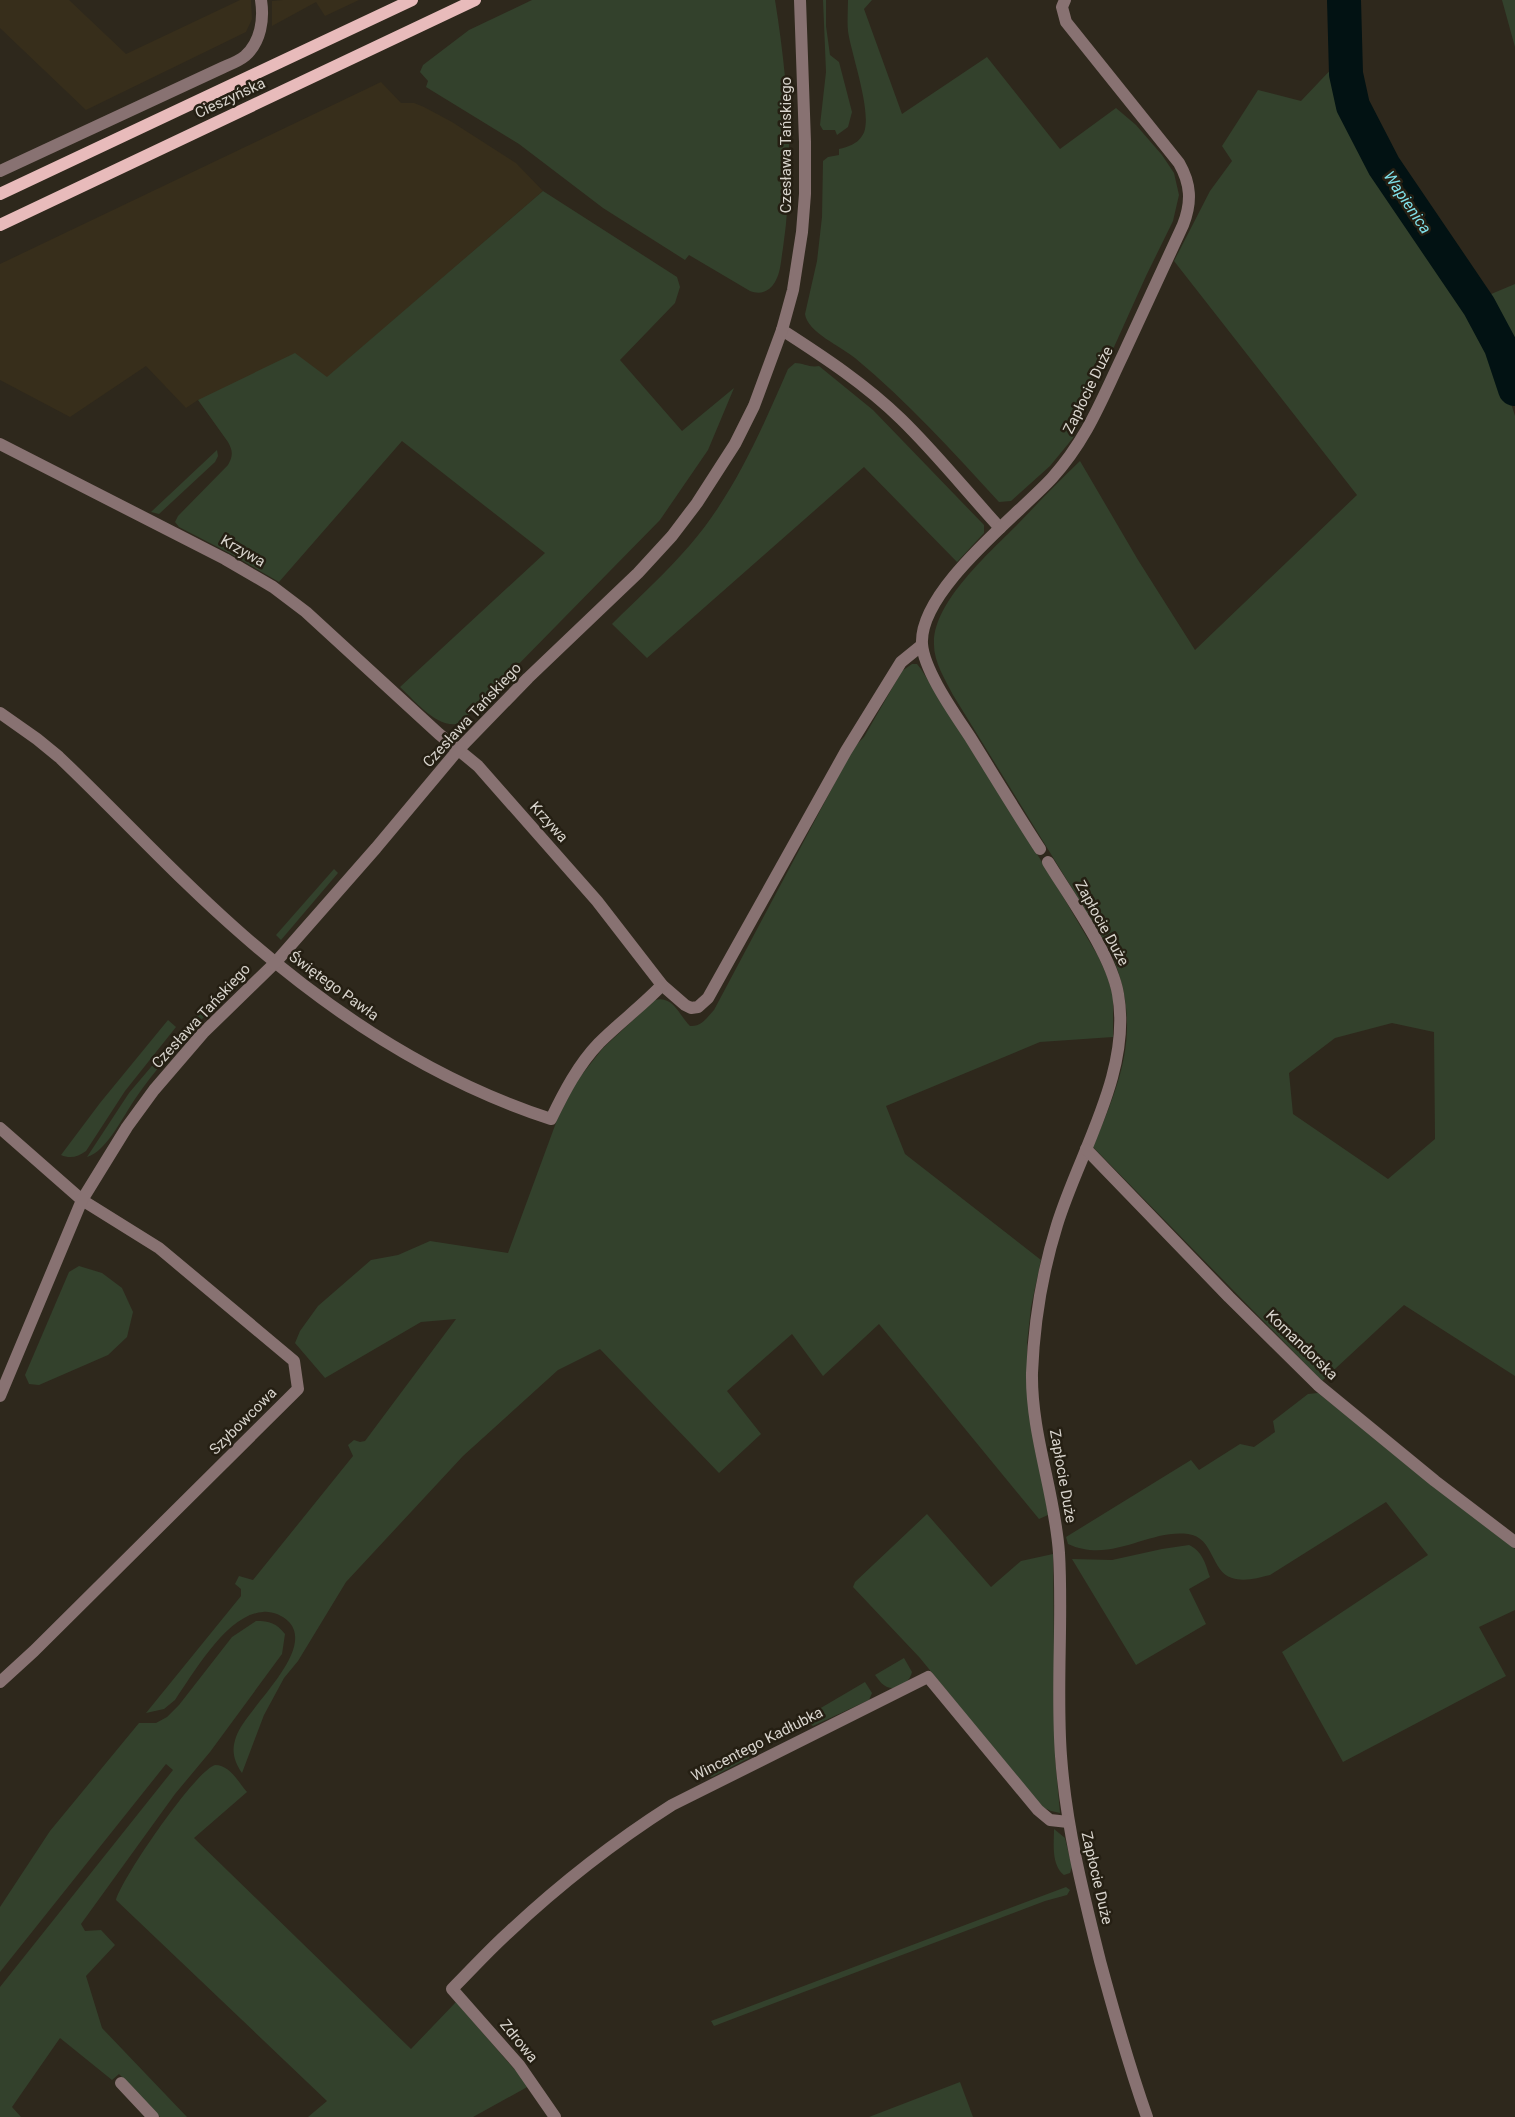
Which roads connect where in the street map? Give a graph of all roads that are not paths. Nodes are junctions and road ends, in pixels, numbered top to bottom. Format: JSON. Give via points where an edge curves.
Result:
{"nodes":[{"id":1,"x":261,"y":0,"type":"edge"},
{"id":2,"x":412,"y":0,"type":"edge"},
{"id":3,"x":475,"y":0,"type":"edge"},
{"id":4,"x":800,"y":0,"type":"edge"},
{"id":5,"x":1064,"y":0,"type":"edge"},
{"id":6,"x":0,"y":171,"type":"edge"},
{"id":7,"x":0,"y":194,"type":"edge"},
{"id":8,"x":0,"y":225,"type":"edge"},
{"id":9,"x":782,"y":330,"type":"junction"},
{"id":10,"x":0,"y":444,"type":"edge"},
{"id":11,"x":1000,"y":528,"type":"junction"},
{"id":12,"x":922,"y":645,"type":"junction"},
{"id":13,"x":0,"y":714,"type":"edge"},
{"id":14,"x":458,"y":750,"type":"junction"},
{"id":15,"x":1040,"y":849,"type":"dead end"},
{"id":16,"x":1048,"y":862,"type":"dead end"},
{"id":17,"x":275,"y":963,"type":"junction"},
{"id":18,"x":662,"y":985,"type":"junction"},
{"id":19,"x":0,"y":1128,"type":"edge"},
{"id":20,"x":1086,"y":1149,"type":"junction"},
{"id":21,"x":82,"y":1200,"type":"junction"},
{"id":22,"x":0,"y":1396,"type":"edge"},
{"id":23,"x":1515,"y":1542,"type":"edge"},
{"id":24,"x":0,"y":1682,"type":"edge"},
{"id":25,"x":1068,"y":1822,"type":"junction"},
{"id":26,"x":452,"y":1989,"type":"joint"},
{"id":27,"x":121,"y":2083,"type":"dead end"},
{"id":28,"x":153,"y":2117,"type":"edge"},
{"id":29,"x":555,"y":2117,"type":"edge"},
{"id":30,"x":1147,"y":2117,"type":"edge"}],
"edges":[{"from":1,"to":6,"type":"street","via":[[263,14],[256,42],[245,56]]},
{"from":2,"to":7,"type":"main road","name":"Cieszyńska"},
{"from":3,"to":8,"type":"main road","name":"Cieszyńska"},
{"from":4,"to":9,"type":"street","name":"Czesława Tańskiego","via":[[805,194],[793,290]]},
{"from":5,"to":11,"type":"street","name":"Zapłocie Duże","via":[[1062,7],[1066,22],[1179,163],[1188,182],[1190,199],[1183,225],[1085,436],[1052,478]]},
{"from":9,"to":11,"type":"street","via":[[855,379],[901,419]]},
{"from":9,"to":14,"type":"street","name":"Czesława Tańskiego","via":[[754,406],[735,444],[672,536],[638,574],[528,678]]},
{"from":10,"to":14,"type":"street","name":"Krzywa","via":[[177,533],[273,587],[306,612]]},
{"from":11,"to":12,"type":"street","name":"Zapłocie Duże","via":[[970,558],[933,605],[922,632]]},
{"from":12,"to":15,"type":"street","name":"Zapłocie Duże","via":[[944,697]]},
{"from":12,"to":18,"type":"street","name":"Krzywa","via":[[902,662],[846,751],[708,998],[698,1007],[691,1008]]},
{"from":13,"to":17,"type":"street","name":"Świętego Pawła","via":[[59,757]]},
{"from":14,"to":17,"type":"street","name":"Czesława Tańskiego"},
{"from":14,"to":18,"type":"street","name":"Krzywa","via":[[478,766],[578,879]]},
{"from":16,"to":20,"type":"street","name":"Zapłocie Duże","via":[[1103,952],[1119,995],[1120,1021],[1113,1072]]},
{"from":17,"to":18,"type":"street","name":"Świętego Pawła","via":[[336,1011],[410,1056],[473,1088],[551,1119],[584,1062]]},
{"from":17,"to":21,"type":"street","name":"Czesława Tańskiego","via":[[203,1033],[154,1090]]},
{"from":19,"to":21,"type":"street"},
{"from":20,"to":23,"type":"street","name":"Komandorska","via":[[1318,1385]]},
{"from":20,"to":25,"type":"street","name":"Zapłocie Duże","via":[[1056,1226],[1047,1262],[1037,1308],[1033,1361],[1036,1418],[1059,1553],[1061,1755]]},
{"from":21,"to":22,"type":"street","name":"Czesława Tańskiego"},
{"from":21,"to":24,"type":"street","name":"Szybowcowa","via":[[159,1248],[294,1361],[298,1389]]},
{"from":25,"to":26,"type":"street","name":"Wincentego Kadłubka","via":[[1050,1820],[1038,1810],[928,1677],[672,1805],[633,1830],[508,1932]]},
{"from":25,"to":30,"type":"street","name":"Zapłocie Duże","via":[[1114,2012]]},
{"from":26,"to":29,"type":"street","name":"Zdrowa","via":[[519,2065]]},
{"from":27,"to":28,"type":"street"}]}
